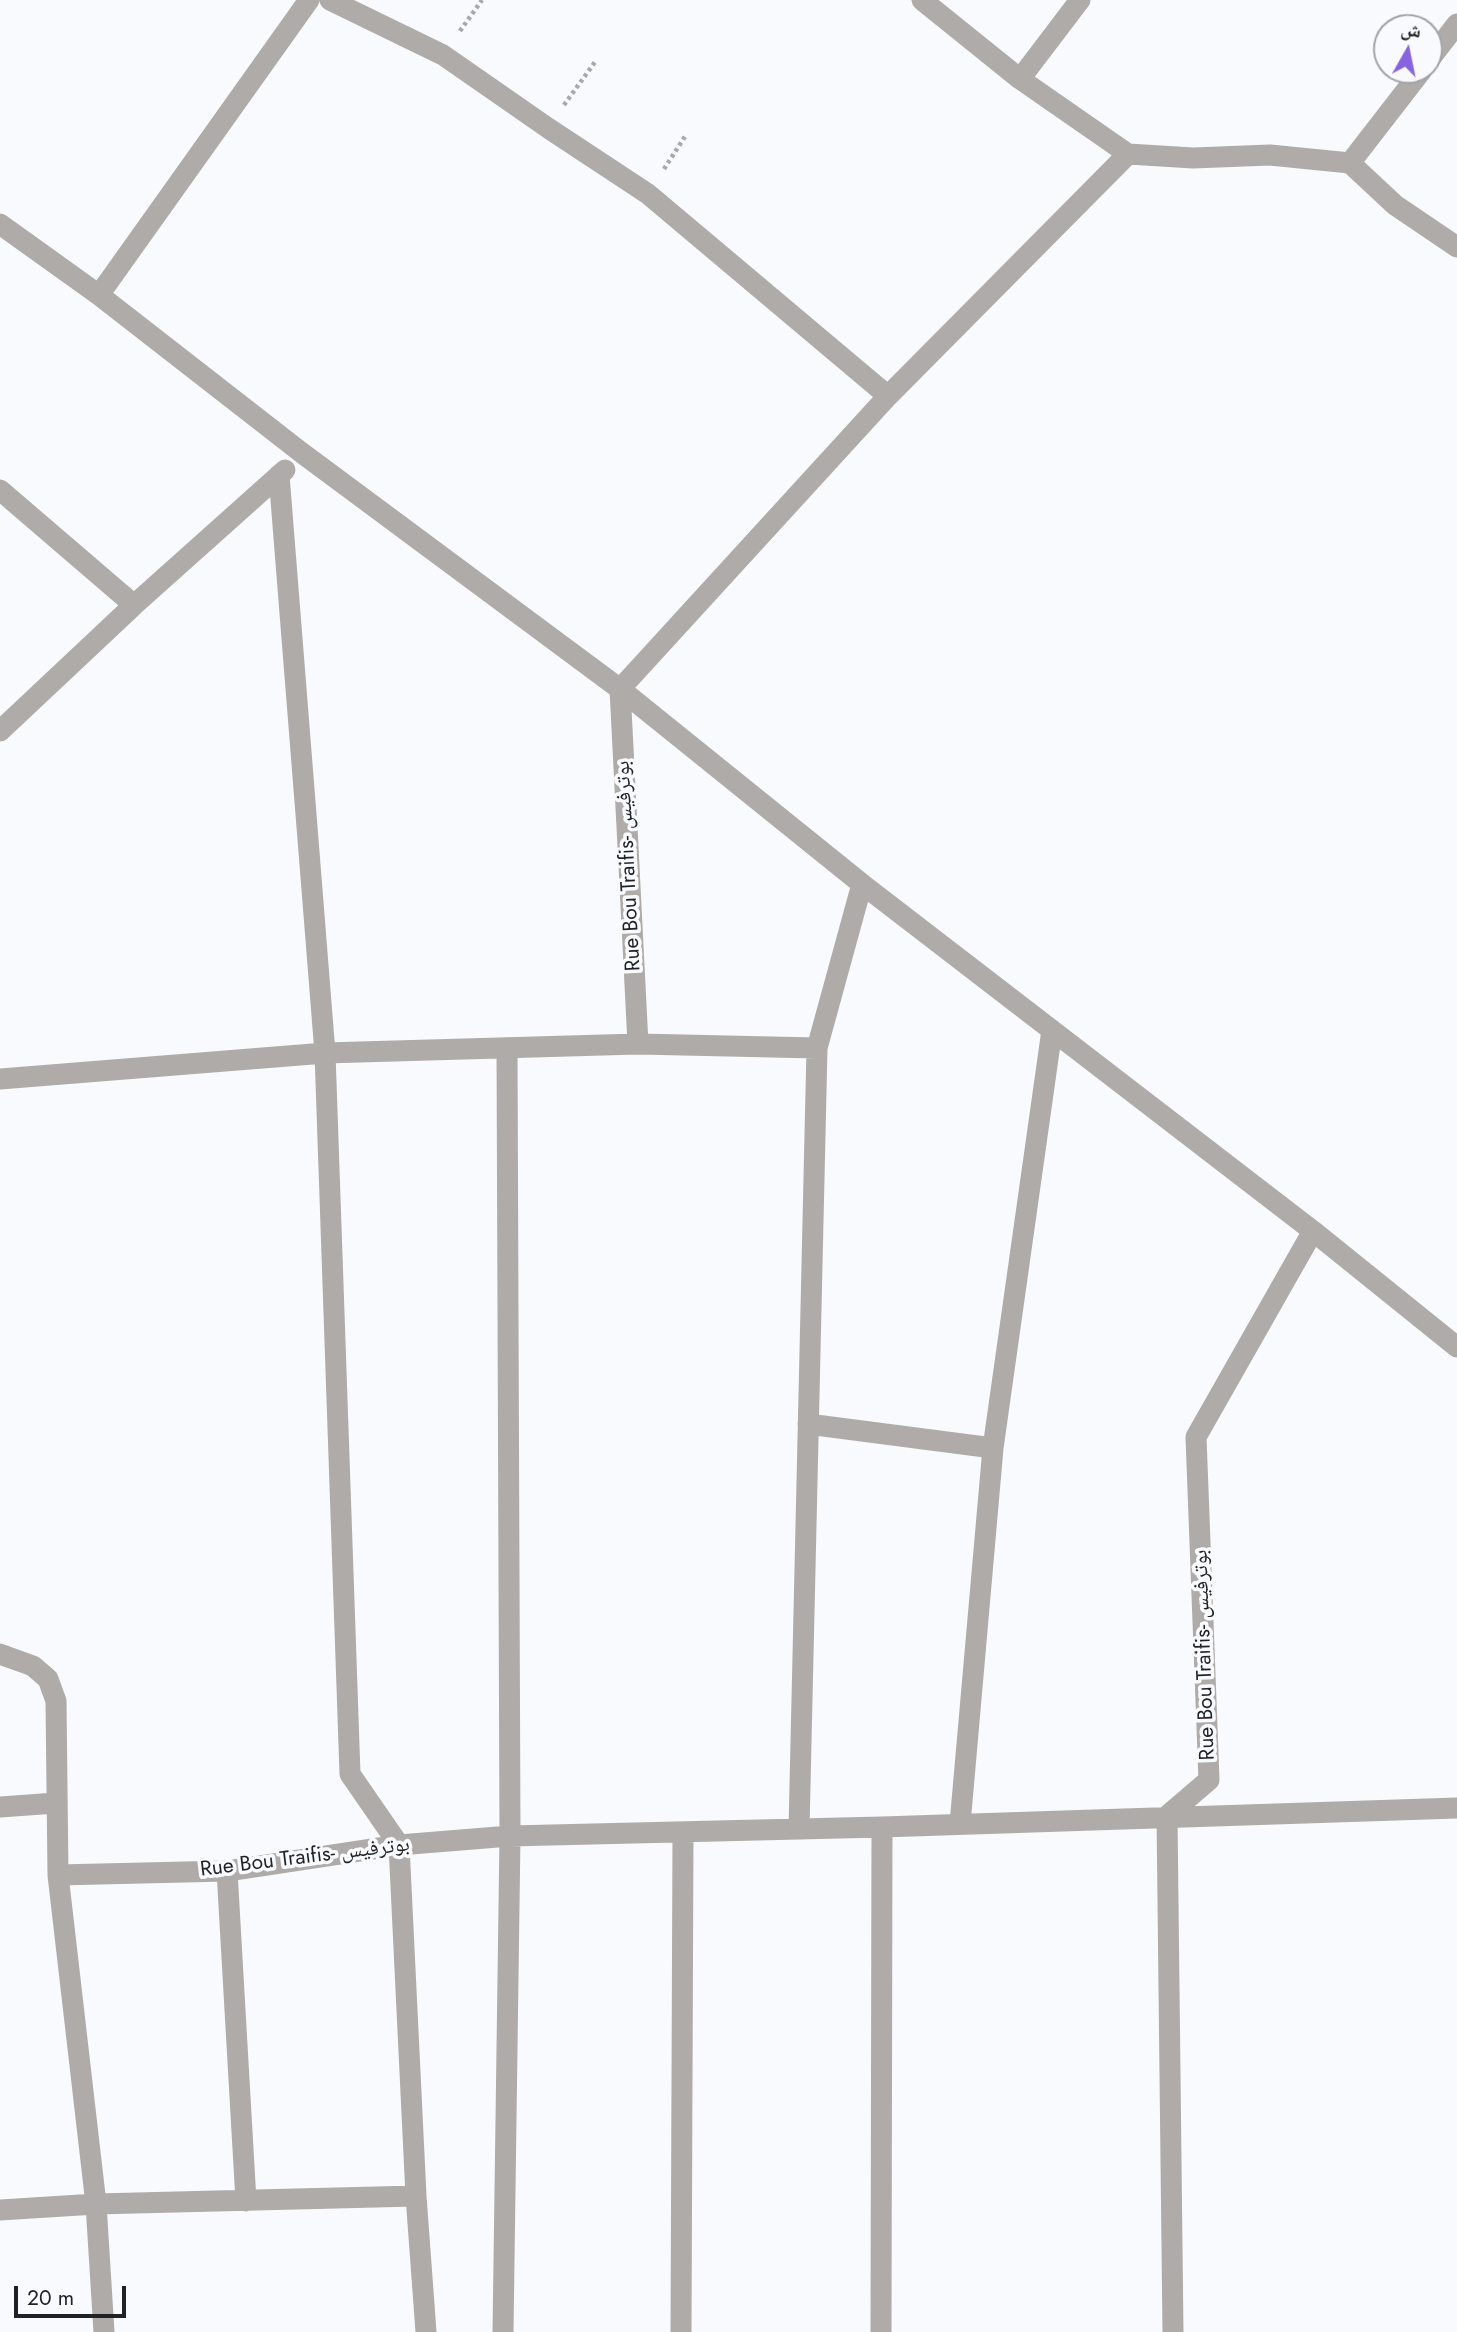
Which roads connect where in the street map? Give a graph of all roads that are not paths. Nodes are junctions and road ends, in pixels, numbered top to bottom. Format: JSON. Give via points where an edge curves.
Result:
{"nodes":[{"id":1,"x":309,"y":0,"type":"edge"},
{"id":2,"x":330,"y":0,"type":"edge"},
{"id":3,"x":922,"y":0,"type":"edge"},
{"id":4,"x":1080,"y":0,"type":"edge"},
{"id":5,"x":1457,"y":24,"type":"edge"},
{"id":6,"x":1443,"y":42,"type":"edge"},
{"id":7,"x":1020,"y":79,"type":"junction"},
{"id":8,"x":1411,"y":84,"type":"edge"},
{"id":9,"x":1128,"y":154,"type":"junction"},
{"id":10,"x":1350,"y":163,"type":"junction"},
{"id":11,"x":0,"y":224,"type":"edge"},
{"id":12,"x":1457,"y":247,"type":"edge"},
{"id":13,"x":99,"y":295,"type":"junction"},
{"id":14,"x":888,"y":396,"type":"junction"},
{"id":15,"x":302,"y":453,"type":"junction"},
{"id":16,"x":279,"y":475,"type":"junction"},
{"id":17,"x":0,"y":490,"type":"edge"},
{"id":18,"x":134,"y":605,"type":"junction"},
{"id":19,"x":620,"y":689,"type":"junction"},
{"id":20,"x":0,"y":731,"type":"edge"},
{"id":21,"x":862,"y":884,"type":"junction"},
{"id":22,"x":1052,"y":1030,"type":"junction"},
{"id":23,"x":638,"y":1044,"type":"junction"},
{"id":24,"x":507,"y":1048,"type":"junction"},
{"id":25,"x":817,"y":1048,"type":"junction"},
{"id":26,"x":325,"y":1053,"type":"junction"},
{"id":27,"x":0,"y":1079,"type":"edge"},
{"id":28,"x":1313,"y":1231,"type":"junction"},
{"id":29,"x":1457,"y":1348,"type":"edge"},
{"id":30,"x":808,"y":1424,"type":"junction"},
{"id":31,"x":993,"y":1448,"type":"junction"},
{"id":32,"x":0,"y":1654,"type":"edge"},
{"id":33,"x":56,"y":1803,"type":"junction"},
{"id":34,"x":0,"y":1807,"type":"edge"},
{"id":35,"x":1457,"y":1808,"type":"edge"},
{"id":36,"x":1167,"y":1816,"type":"junction"},
{"id":37,"x":960,"y":1824,"type":"junction"},
{"id":38,"x":882,"y":1827,"type":"junction"},
{"id":39,"x":799,"y":1829,"type":"junction"},
{"id":40,"x":683,"y":1832,"type":"junction"},
{"id":41,"x":510,"y":1836,"type":"junction"},
{"id":42,"x":399,"y":1845,"type":"junction"},
{"id":43,"x":227,"y":1871,"type":"junction"},
{"id":44,"x":58,"y":1875,"type":"junction"},
{"id":45,"x":416,"y":2196,"type":"junction"},
{"id":46,"x":246,"y":2201,"type":"junction"},
{"id":47,"x":96,"y":2204,"type":"junction"},
{"id":48,"x":0,"y":2210,"type":"edge"},
{"id":49,"x":104,"y":2332,"type":"edge"},
{"id":50,"x":426,"y":2332,"type":"edge"},
{"id":51,"x":503,"y":2332,"type":"edge"},
{"id":52,"x":681,"y":2332,"type":"edge"},
{"id":53,"x":881,"y":2332,"type":"edge"},
{"id":54,"x":1173,"y":2332,"type":"edge"}],
"edges":[{"from":1,"to":13,"type":"street"},
{"from":2,"to":14,"type":"street","via":[[443,55],[648,194]]},
{"from":3,"to":7,"type":"street"},
{"from":4,"to":7,"type":"street"},
{"from":5,"to":6,"type":"street"},
{"from":7,"to":9,"type":"street"},
{"from":8,"to":10,"type":"street"},
{"from":9,"to":10,"type":"street","via":[[1193,158],[1270,155]]},
{"from":9,"to":14,"type":"street"},
{"from":10,"to":12,"type":"street","via":[[1395,205]]},
{"from":11,"to":13,"type":"street"},
{"from":13,"to":15,"type":"street"},
{"from":14,"to":19,"type":"street"},
{"from":15,"to":16,"type":"street"},
{"from":15,"to":19,"type":"street"},
{"from":16,"to":18,"type":"street"},
{"from":16,"to":26,"type":"street"},
{"from":17,"to":18,"type":"street"},
{"from":18,"to":20,"type":"street"},
{"from":19,"to":21,"type":"street"},
{"from":19,"to":23,"type":"street","name":"Rue Bou Traifis- بوترفيس"},
{"from":21,"to":22,"type":"street"},
{"from":21,"to":25,"type":"street"},
{"from":22,"to":28,"type":"street"},
{"from":22,"to":31,"type":"street"},
{"from":23,"to":24,"type":"street"},
{"from":23,"to":25,"type":"street"},
{"from":24,"to":26,"type":"street"},
{"from":24,"to":41,"type":"street"},
{"from":25,"to":30,"type":"street"},
{"from":26,"to":27,"type":"street"},
{"from":26,"to":42,"type":"street","via":[[350,1774]]},
{"from":28,"to":29,"type":"street"},
{"from":28,"to":36,"type":"street","name":"Rue Bou Traifis- بوترفيس","via":[[1196,1437],[1209,1780]]},
{"from":30,"to":31,"type":"street"},
{"from":30,"to":39,"type":"street"},
{"from":31,"to":37,"type":"street"},
{"from":32,"to":33,"type":"street","via":[[33,1666],[48,1679],[56,1701]]},
{"from":33,"to":34,"type":"street"},
{"from":33,"to":44,"type":"street"},
{"from":35,"to":36,"type":"street"},
{"from":36,"to":37,"type":"street"},
{"from":36,"to":54,"type":"street"},
{"from":37,"to":38,"type":"street"},
{"from":38,"to":39,"type":"street"},
{"from":38,"to":53,"type":"street"},
{"from":39,"to":40,"type":"street"},
{"from":40,"to":41,"type":"street","name":"Rue Bou Traifis- بوترفيس"},
{"from":40,"to":52,"type":"street"},
{"from":41,"to":42,"type":"street","name":"Rue Bou Traifis- بوترفيس"},
{"from":41,"to":51,"type":"street"},
{"from":42,"to":43,"type":"street","name":"Rue Bou Traifis- بوترفيس"},
{"from":42,"to":45,"type":"street"},
{"from":43,"to":44,"type":"street","name":"Rue Bou Traifis- بوترفيس"},
{"from":43,"to":46,"type":"street"},
{"from":44,"to":47,"type":"street"},
{"from":45,"to":46,"type":"street"},
{"from":45,"to":50,"type":"street"},
{"from":46,"to":47,"type":"street"},
{"from":47,"to":48,"type":"street"},
{"from":47,"to":49,"type":"street"}]}
